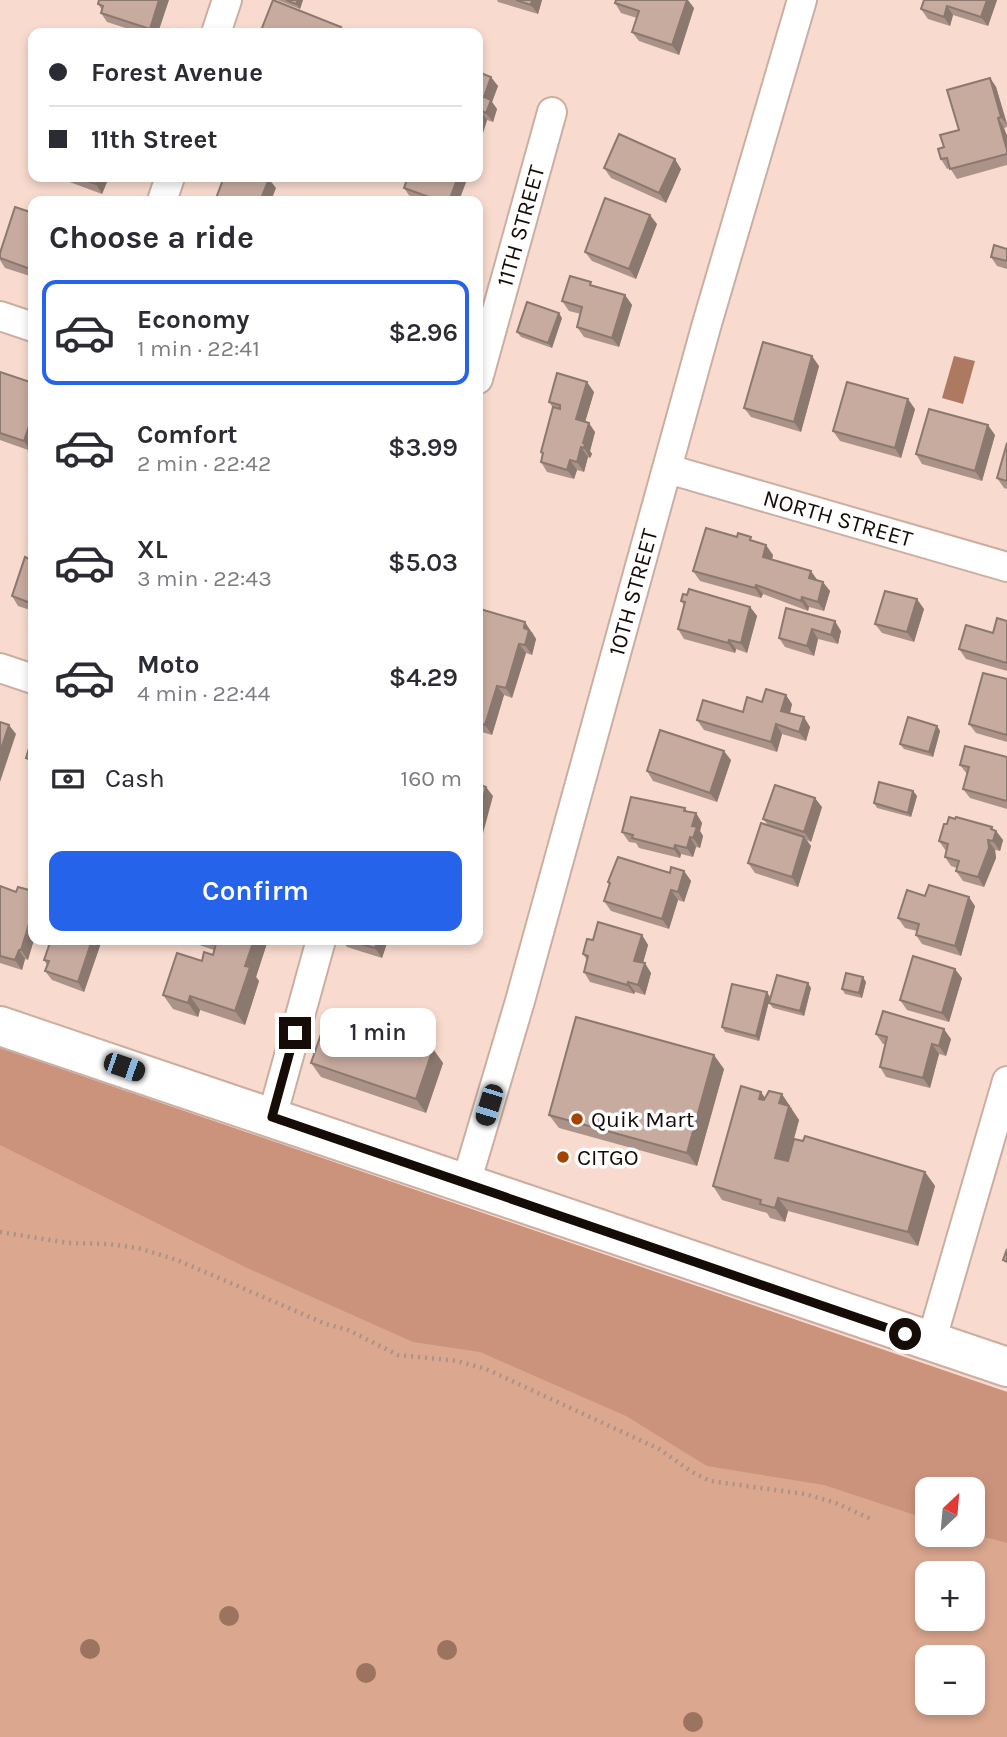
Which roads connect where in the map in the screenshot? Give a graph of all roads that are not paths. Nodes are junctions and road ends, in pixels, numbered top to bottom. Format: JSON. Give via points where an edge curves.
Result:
{"nodes":[{"id":1,"x":227,"y":0,"type":"edge"},
{"id":2,"x":803,"y":0,"type":"edge"},
{"id":3,"x":218,"y":28,"type":"edge"},
{"id":4,"x":552,"y":112,"type":"dead end"},
{"id":5,"x":0,"y":316,"type":"edge"},
{"id":6,"x":28,"y":325,"type":"edge"},
{"id":7,"x":483,"y":361,"type":"edge"},
{"id":8,"x":667,"y":469,"type":"junction"},
{"id":9,"x":1007,"y":567,"type":"edge"},
{"id":10,"x":0,"y":668,"type":"edge"},
{"id":11,"x":28,"y":677,"type":"edge"},
{"id":12,"x":320,"y":945,"type":"edge"},
{"id":13,"x":0,"y":1026,"type":"edge"},
{"id":14,"x":1007,"y":1081,"type":"edge"},
{"id":15,"x":272,"y":1117,"type":"junction"},
{"id":16,"x":466,"y":1183,"type":"junction"},
{"id":17,"x":931,"y":1342,"type":"junction"},
{"id":18,"x":1007,"y":1367,"type":"edge"}],
"edges":[{"from":1,"to":3,"type":"street"},
{"from":2,"to":8,"type":"street","name":"10TH STREET"},
{"from":4,"to":7,"type":"street","name":"11TH STREET"},
{"from":5,"to":6,"type":"street"},
{"from":8,"to":9,"type":"street","name":"NORTH STREET"},
{"from":8,"to":16,"type":"street","name":"10TH STREET"},
{"from":10,"to":11,"type":"street"},
{"from":12,"to":15,"type":"street"},
{"from":13,"to":15,"type":"main road"},
{"from":14,"to":17,"type":"street"},
{"from":15,"to":16,"type":"main road"},
{"from":16,"to":17,"type":"main road"},
{"from":17,"to":18,"type":"main road"}]}
